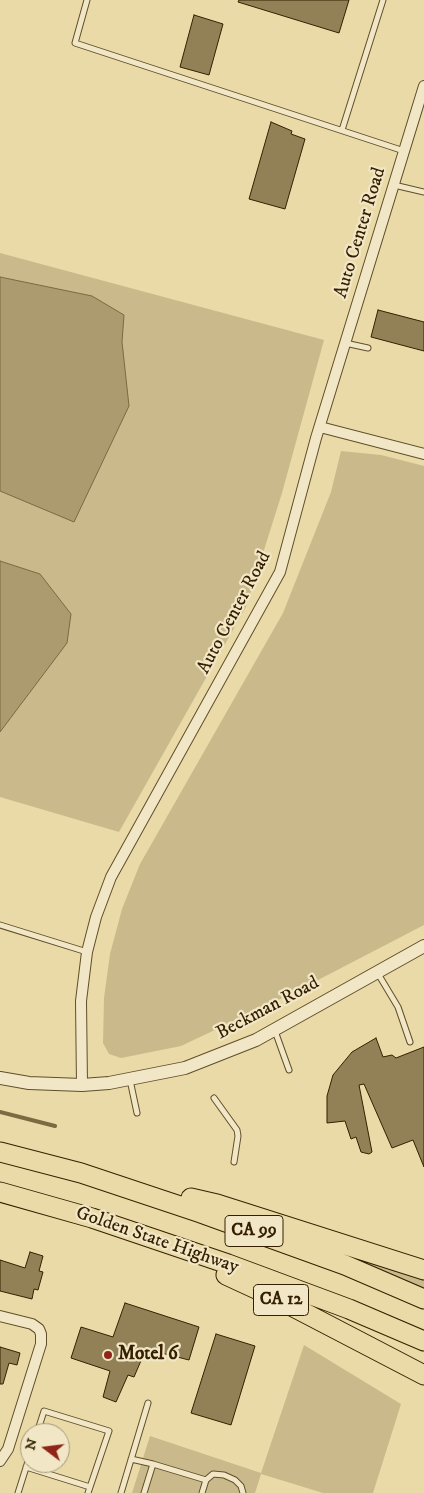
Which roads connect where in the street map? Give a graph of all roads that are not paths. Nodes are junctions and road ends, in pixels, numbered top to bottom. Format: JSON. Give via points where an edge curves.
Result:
{"nodes":[{"id":1,"x":87,"y":0,"type":"edge"},
{"id":2,"x":383,"y":0,"type":"edge"},
{"id":3,"x":424,"y":86,"type":"edge"},
{"id":4,"x":342,"y":130,"type":"junction"},
{"id":5,"x":404,"y":150,"type":"junction"},
{"id":6,"x":394,"y":184,"type":"junction"},
{"id":7,"x":424,"y":192,"type":"edge"},
{"id":8,"x":345,"y":343,"type":"junction"},
{"id":9,"x":368,"y":348,"type":"dead end"},
{"id":10,"x":320,"y":426,"type":"junction"},
{"id":11,"x":424,"y":454,"type":"edge"},
{"id":12,"x":0,"y":924,"type":"edge"},
{"id":13,"x":424,"y":946,"type":"edge"},
{"id":14,"x":87,"y":952,"type":"junction"},
{"id":15,"x":376,"y":971,"type":"junction"},
{"id":16,"x":274,"y":1030,"type":"junction"},
{"id":17,"x":410,"y":1042,"type":"dead end"},
{"id":18,"x":290,"y":1070,"type":"dead end"},
{"id":19,"x":0,"y":1078,"type":"edge"},
{"id":20,"x":130,"y":1079,"type":"junction"},
{"id":21,"x":82,"y":1085,"type":"junction"},
{"id":22,"x":214,"y":1098,"type":"dead end"},
{"id":23,"x":137,"y":1113,"type":"dead end"},
{"id":24,"x":0,"y":1152,"type":"edge"},
{"id":25,"x":234,"y":1162,"type":"dead end"},
{"id":26,"x":81,"y":1173,"type":"junction"},
{"id":27,"x":0,"y":1192,"type":"edge"},
{"id":28,"x":134,"y":1233,"type":"junction"},
{"id":29,"x":424,"y":1270,"type":"edge"},
{"id":30,"x":424,"y":1299,"type":"edge"},
{"id":31,"x":0,"y":1316,"type":"edge"},
{"id":32,"x":424,"y":1341,"type":"edge"},
{"id":33,"x":424,"y":1375,"type":"edge"},
{"id":34,"x":148,"y":1403,"type":"dead end"},
{"id":35,"x":40,"y":1423,"type":"edge"},
{"id":36,"x":131,"y":1459,"type":"junction"},
{"id":37,"x":0,"y":1461,"type":"edge"},
{"id":38,"x":153,"y":1464,"type":"junction"},
{"id":39,"x":24,"y":1473,"type":"edge"},
{"id":40,"x":42,"y":1473,"type":"edge"},
{"id":41,"x":206,"y":1480,"type":"junction"},
{"id":42,"x":89,"y":1490,"type":"edge"},
{"id":43,"x":18,"y":1493,"type":"edge"},
{"id":44,"x":121,"y":1493,"type":"edge"},
{"id":45,"x":144,"y":1493,"type":"edge"},
{"id":46,"x":202,"y":1493,"type":"edge"},
{"id":47,"x":243,"y":1493,"type":"edge"}],
"edges":[{"from":1,"to":4,"type":"lane","via":[[74,43]]},
{"from":2,"to":4,"type":"lane"},
{"from":3,"to":5,"type":"street","name":"Auto Center Road"},
{"from":4,"to":5,"type":"lane"},
{"from":5,"to":6,"type":"street","name":"Auto Center Road"},
{"from":6,"to":7,"type":"lane"},
{"from":6,"to":8,"type":"street","name":"Auto Center Road"},
{"from":8,"to":9,"type":"lane"},
{"from":8,"to":10,"type":"street","name":"Auto Center Road"},
{"from":10,"to":11,"type":"street"},
{"from":10,"to":14,"type":"street","name":"Auto Center Road","via":[[280,572],[111,877]]},
{"from":12,"to":14,"type":"lane"},
{"from":13,"to":15,"type":"street","name":"Beckman Road"},
{"from":14,"to":21,"type":"street","name":"Auto Center Road","via":[[80,1001]]},
{"from":15,"to":16,"type":"street","name":"Beckman Road"},
{"from":15,"to":17,"type":"lane","via":[[398,1007]]},
{"from":16,"to":18,"type":"lane"},
{"from":16,"to":20,"type":"street","name":"Beckman Road","via":[[185,1068]]},
{"from":19,"to":21,"type":"street","name":"Beckman Road","via":[[28,1083]]},
{"from":20,"to":21,"type":"street","name":"Beckman Road"},
{"from":20,"to":23,"type":"lane"},
{"from":22,"to":25,"type":"lane","via":[[238,1136]]},
{"from":24,"to":26,"type":"highway","number":"CA 99"},
{"from":26,"to":29,"type":"highway","via":[[217,1204]]},
{"from":26,"to":30,"type":"highway","number":"CA 99","via":[[270,1237]]},
{"from":27,"to":28,"type":"highway","name":"Golden State Highway","number":"CA 99"},
{"from":28,"to":32,"type":"highway","name":"Golden State Highway","number":"CA 99","via":[[285,1285]]},
{"from":28,"to":33,"type":"highway","number":"CA 12","via":[[278,1299]]},
{"from":31,"to":37,"type":"street","via":[[32,1324],[39,1329],[41,1344],[8,1449]]},
{"from":34,"to":36,"type":"lane"},
{"from":35,"to":42,"type":"lane","via":[[44,1411],[109,1431]]},
{"from":36,"to":38,"type":"lane"},
{"from":36,"to":44,"type":"lane"},
{"from":38,"to":41,"type":"lane"},
{"from":38,"to":45,"type":"lane"},
{"from":39,"to":43,"type":"lane"},
{"from":40,"to":42,"type":"lane"},
{"from":41,"to":46,"type":"lane"},
{"from":41,"to":47,"type":"lane","via":[[213,1474],[224,1475],[235,1480]]}]}
